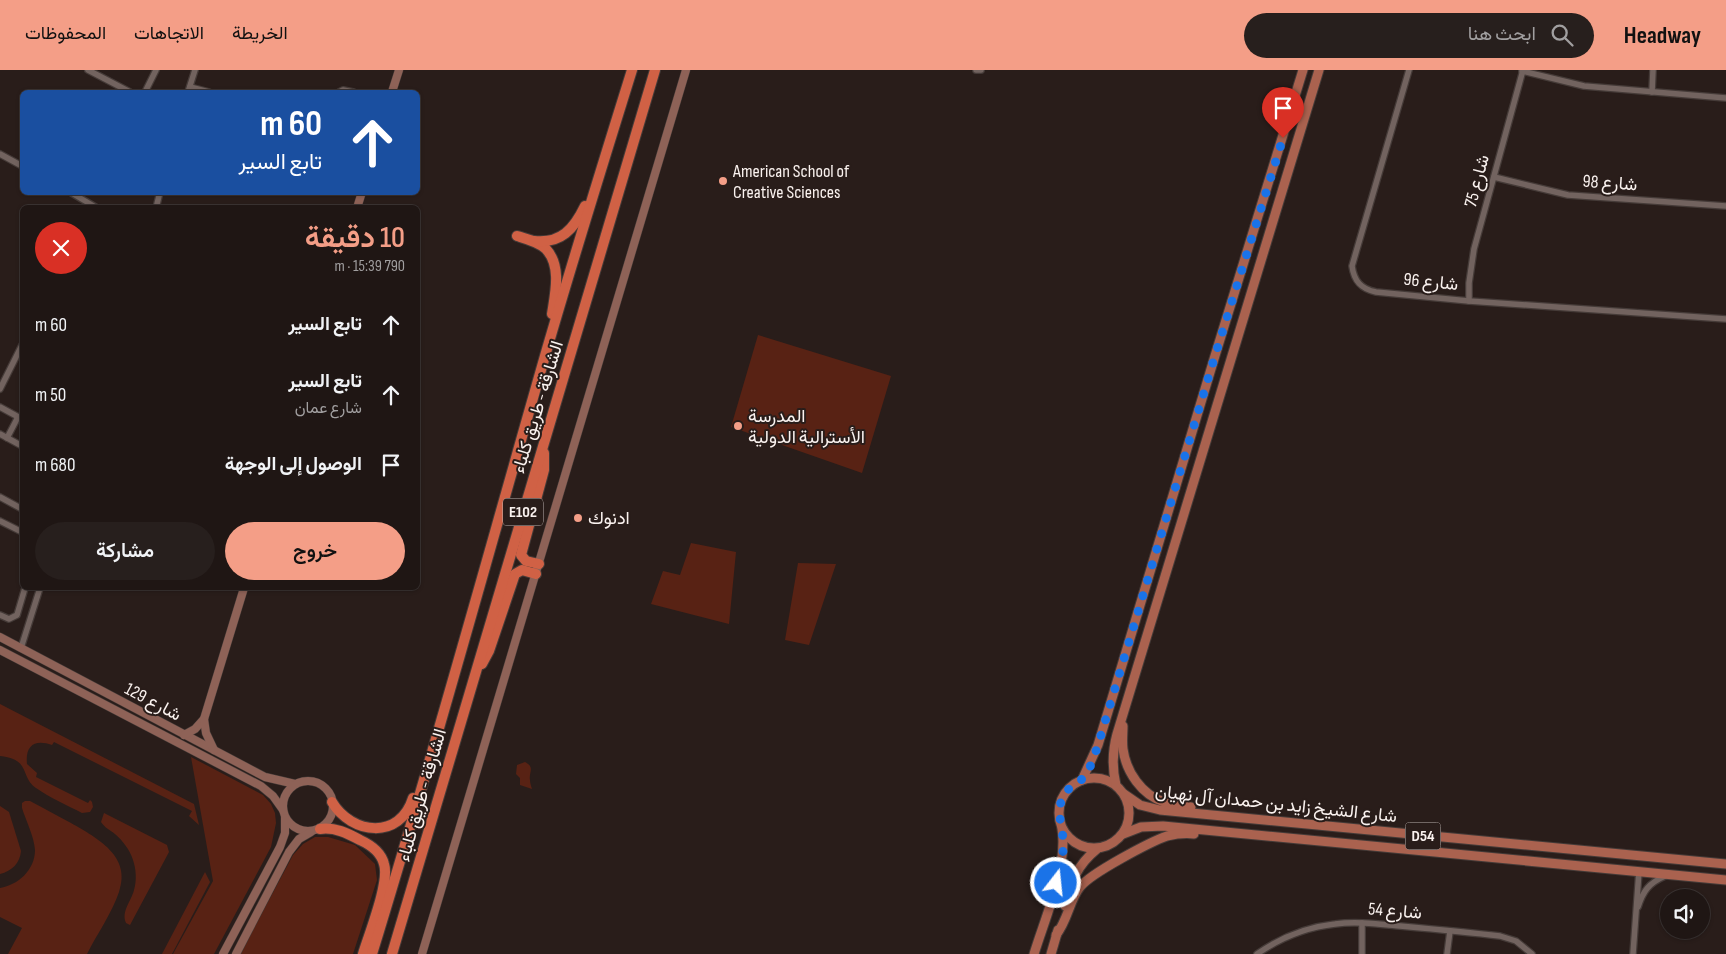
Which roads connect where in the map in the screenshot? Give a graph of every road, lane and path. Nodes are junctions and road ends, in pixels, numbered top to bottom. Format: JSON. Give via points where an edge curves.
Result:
{"nodes":[{"id":1,"x":88,"y":70,"type":"edge"},
{"id":2,"x":156,"y":70,"type":"edge"},
{"id":3,"x":195,"y":70,"type":"edge"},
{"id":4,"x":399,"y":70,"type":"edge"},
{"id":5,"x":632,"y":70,"type":"edge"},
{"id":6,"x":655,"y":70,"type":"edge"},
{"id":7,"x":686,"y":70,"type":"edge"},
{"id":8,"x":976,"y":70,"type":"edge"},
{"id":9,"x":981,"y":70,"type":"edge"},
{"id":10,"x":1303,"y":70,"type":"edge"},
{"id":11,"x":1319,"y":70,"type":"edge"},
{"id":12,"x":1409,"y":70,"type":"edge"},
{"id":13,"x":1653,"y":70,"type":"edge"},
{"id":14,"x":1522,"y":71,"type":"edge"},
{"id":15,"x":126,"y":90,"type":"edge"},
{"id":16,"x":146,"y":90,"type":"edge"},
{"id":17,"x":189,"y":90,"type":"edge"},
{"id":18,"x":393,"y":90,"type":"edge"},
{"id":19,"x":1652,"y":92,"type":"junction"},
{"id":20,"x":1726,"y":98,"type":"edge"},
{"id":21,"x":1,"y":156,"type":"edge"},
{"id":22,"x":20,"y":165,"type":"edge"},
{"id":23,"x":1494,"y":177,"type":"junction"},
{"id":24,"x":597,"y":182,"type":"junction"},
{"id":25,"x":75,"y":195,"type":"edge"},
{"id":26,"x":91,"y":205,"type":"edge"},
{"id":27,"x":1726,"y":206,"type":"edge"},
{"id":28,"x":517,"y":236,"type":"dead end"},
{"id":29,"x":533,"y":241,"type":"junction"},
{"id":30,"x":1469,"y":301,"type":"junction"},
{"id":31,"x":1726,"y":318,"type":"edge"},
{"id":32,"x":548,"y":347,"type":"junction"},
{"id":33,"x":20,"y":349,"type":"edge"},
{"id":34,"x":0,"y":390,"type":"edge"},
{"id":35,"x":0,"y":407,"type":"edge"},
{"id":36,"x":20,"y":418,"type":"edge"},
{"id":37,"x":0,"y":434,"type":"edge"},
{"id":38,"x":7,"y":438,"type":"junction"},
{"id":39,"x":544,"y":444,"type":"junction"},
{"id":40,"x":20,"y":445,"type":"edge"},
{"id":41,"x":0,"y":497,"type":"edge"},
{"id":42,"x":20,"y":508,"type":"edge"},
{"id":43,"x":0,"y":521,"type":"edge"},
{"id":44,"x":20,"y":531,"type":"edge"},
{"id":45,"x":538,"y":569,"type":"junction"},
{"id":46,"x":24,"y":590,"type":"edge"},
{"id":47,"x":39,"y":590,"type":"edge"},
{"id":48,"x":243,"y":590,"type":"edge"},
{"id":49,"x":473,"y":614,"type":"junction"},
{"id":50,"x":0,"y":615,"type":"edge"},
{"id":51,"x":0,"y":638,"type":"edge"},
{"id":52,"x":21,"y":648,"type":"junction"},
{"id":53,"x":0,"y":650,"type":"edge"},
{"id":54,"x":475,"y":673,"type":"junction"},
{"id":55,"x":1122,"y":718,"type":"junction"},
{"id":56,"x":204,"y":719,"type":"junction"},
{"id":57,"x":184,"y":735,"type":"junction"},
{"id":58,"x":215,"y":751,"type":"junction"},
{"id":59,"x":1082,"y":780,"type":"junction"},
{"id":60,"x":295,"y":784,"type":"junction"},
{"id":61,"x":1116,"y":785,"type":"junction"},
{"id":62,"x":1124,"y":794,"type":"junction"},
{"id":63,"x":332,"y":802,"type":"junction"},
{"id":64,"x":283,"y":810,"type":"junction"},
{"id":65,"x":1212,"y":815,"type":"junction"},
{"id":66,"x":286,"y":818,"type":"junction"},
{"id":67,"x":1060,"y":822,"type":"junction"},
{"id":68,"x":316,"y":830,"type":"junction"},
{"id":69,"x":1219,"y":831,"type":"junction"},
{"id":70,"x":1123,"y":834,"type":"junction"},
{"id":71,"x":1097,"y":849,"type":"junction"},
{"id":72,"x":1679,"y":860,"type":"junction"},
{"id":73,"x":1726,"y":864,"type":"edge"},
{"id":74,"x":1639,"y":871,"type":"junction"},
{"id":75,"x":1669,"y":874,"type":"junction"},
{"id":76,"x":1726,"y":880,"type":"edge"},
{"id":77,"x":1637,"y":911,"type":"junction"},
{"id":78,"x":1362,"y":923,"type":"junction"},
{"id":79,"x":1450,"y":931,"type":"junction"},
{"id":80,"x":1056,"y":935,"type":"junction"},
{"id":81,"x":223,"y":954,"type":"edge"},
{"id":82,"x":236,"y":954,"type":"edge"},
{"id":83,"x":363,"y":954,"type":"edge"},
{"id":84,"x":372,"y":954,"type":"edge"},
{"id":85,"x":392,"y":954,"type":"edge"},
{"id":86,"x":422,"y":954,"type":"edge"},
{"id":87,"x":1034,"y":954,"type":"edge"},
{"id":88,"x":1050,"y":954,"type":"edge"},
{"id":89,"x":1257,"y":954,"type":"edge"},
{"id":90,"x":1362,"y":954,"type":"edge"},
{"id":91,"x":1447,"y":954,"type":"edge"},
{"id":92,"x":1532,"y":954,"type":"edge"},
{"id":93,"x":1633,"y":954,"type":"edge"}],
"edges":[{"from":1,"to":15,"type":"street"},
{"from":2,"to":16,"type":"street"},
{"from":3,"to":17,"type":"street"},
{"from":4,"to":18,"type":"street"},
{"from":5,"to":24,"type":"highway","name":"الشارقة - طريق كلباء","number":"E102"},
{"from":6,"to":39,"type":"highway","name":"الشارقة - طريق كلباء","number":"E102"},
{"from":7,"to":45,"type":"street"},
{"from":8,"to":9,"type":"street"},
{"from":10,"to":59,"type":"main road","via":[[1098,745]]},
{"from":11,"to":55,"type":"main road"},
{"from":12,"to":30,"type":"street","name":"شارع 96","via":[[1354,258],[1353,274],[1369,290]]},
{"from":13,"to":19,"type":"street"},
{"from":14,"to":19,"type":"street","via":[[1584,86]]},
{"from":14,"to":23,"type":"street","name":"شارع 75"},
{"from":19,"to":20,"type":"street"},
{"from":21,"to":22,"type":"street"},
{"from":23,"to":27,"type":"street","name":"شارع 98","via":[[1568,195]]},
{"from":23,"to":30,"type":"street","name":"شارع 75","via":[[1474,249]]},
{"from":24,"to":29,"type":"highway","via":[[574,226],[562,236],[546,242]]},
{"from":24,"to":32,"type":"highway","name":"الشارقة - طريق كلباء","number":"E102"},
{"from":25,"to":26,"type":"street"},
{"from":28,"to":29,"type":"highway"},
{"from":29,"to":32,"type":"highway","via":[[545,248],[554,263],[556,278]]},
{"from":30,"to":31,"type":"street","name":"شارع 96"},
{"from":32,"to":49,"type":"highway","name":"الشارقة - طريق كلباء","number":"E102"},
{"from":33,"to":34,"type":"street"},
{"from":35,"to":36,"type":"street"},
{"from":36,"to":38,"type":"street"},
{"from":37,"to":38,"type":"street"},
{"from":38,"to":40,"type":"street"},
{"from":39,"to":45,"type":"highway","via":[[544,470],[521,554]]},
{"from":39,"to":54,"type":"highway","name":"الشارقة - طريق كلباء","number":"E102"},
{"from":41,"to":42,"type":"street"},
{"from":43,"to":44,"type":"street"},
{"from":45,"to":54,"type":"highway","via":[[515,574],[489,651]]},
{"from":45,"to":86,"type":"street"},
{"from":46,"to":50,"type":"street","via":[[17,615],[9,619]]},
{"from":47,"to":52,"type":"street"},
{"from":48,"to":56,"type":"street"},
{"from":49,"to":63,"type":"highway","via":[[460,644],[408,811],[390,826],[366,828],[343,816]]},
{"from":49,"to":84,"type":"highway","name":"الشارقة - طريق كلباء","number":"E102"},
{"from":51,"to":52,"type":"street","name":"شارع 129"},
{"from":52,"to":57,"type":"street","name":"شارع 129"},
{"from":53,"to":64,"type":"street","name":"شارع 129","via":[[261,786]]},
{"from":54,"to":85,"type":"highway","name":"الشارقة - طريق كلباء","number":"E102"},
{"from":55,"to":61,"type":"main road","via":[[1113,754]]},
{"from":55,"to":65,"type":"main road","via":[[1123,752],[1137,783],[1162,802],[1205,810]]},
{"from":56,"to":57,"type":"street"},
{"from":56,"to":58,"type":"street","via":[[206,733]]},
{"from":57,"to":58,"type":"street","name":"شارع 129"},
{"from":58,"to":60,"type":"street","name":"شارع 129","via":[[265,777]]},
{"from":59,"to":61,"type":"main road","via":[[1100,778]]},
{"from":59,"to":67,"type":"main road","via":[[1066,792],[1061,802]]},
{"from":60,"to":63,"type":"street","via":[[304,781],[318,783],[329,793]]},
{"from":60,"to":64,"type":"street","via":[[284,798]]},
{"from":61,"to":62,"type":"main road"},
{"from":62,"to":65,"type":"main road","name":"شارع الشيخ زايد بن حمدان آل نهيان","number":"D54","via":[[1153,809]]},
{"from":62,"to":70,"type":"main road","via":[[1130,814]]},
{"from":63,"to":68,"type":"street","via":[[330,817]]},
{"from":64,"to":66,"type":"street"},
{"from":65,"to":72,"type":"main road","name":"شارع الشيخ زايد بن حمدان آل نهيان","number":"D54"},
{"from":66,"to":68,"type":"street","via":[[296,829]]},
{"from":66,"to":81,"type":"street","via":[[280,847]]},
{"from":67,"to":71,"type":"main road","via":[[1074,842]]},
{"from":67,"to":87,"type":"main road","via":[[1063,842],[1061,866]]},
{"from":68,"to":82,"type":"street","via":[[299,840],[289,852]]},
{"from":68,"to":83,"type":"highway","via":[[340,830],[374,848],[384,863],[385,880]]},
{"from":69,"to":70,"type":"main road","name":"شارع الشيخ زايد بن حمدان آل نهيان","number":"D54","via":[[1155,826],[1140,827]]},
{"from":69,"to":74,"type":"main road","name":"شارع الشيخ زايد بن حمدان آل نهيان","number":"D54"},
{"from":69,"to":80,"type":"main road","via":[[1212,836],[1167,836],[1093,875],[1076,893]]},
{"from":70,"to":71,"type":"main road","via":[[1116,842]]},
{"from":71,"to":80,"type":"main road","via":[[1075,875]]},
{"from":72,"to":73,"type":"main road","name":"شارع الشيخ زايد بن حمدان آل نهيان","number":"D54"},
{"from":72,"to":74,"type":"main road","via":[[1645,862]]},
{"from":74,"to":75,"type":"main road","name":"شارع الشيخ زايد بن حمدان آل نهيان","number":"D54"},
{"from":74,"to":77,"type":"street"},
{"from":75,"to":76,"type":"main road","name":"شارع الشيخ زايد بن حمدان آل نهيان","number":"D54"},
{"from":75,"to":77,"type":"street","via":[[1648,886]]},
{"from":77,"to":93,"type":"street"},
{"from":78,"to":79,"type":"street","name":"شارع 54"},
{"from":78,"to":89,"type":"street","name":"شارع 54","via":[[1336,923],[1306,930]]},
{"from":78,"to":90,"type":"street"},
{"from":79,"to":91,"type":"street"},
{"from":79,"to":92,"type":"street","name":"شارع 54","via":[[1505,937],[1520,943]]},
{"from":80,"to":88,"type":"main road"}]}
